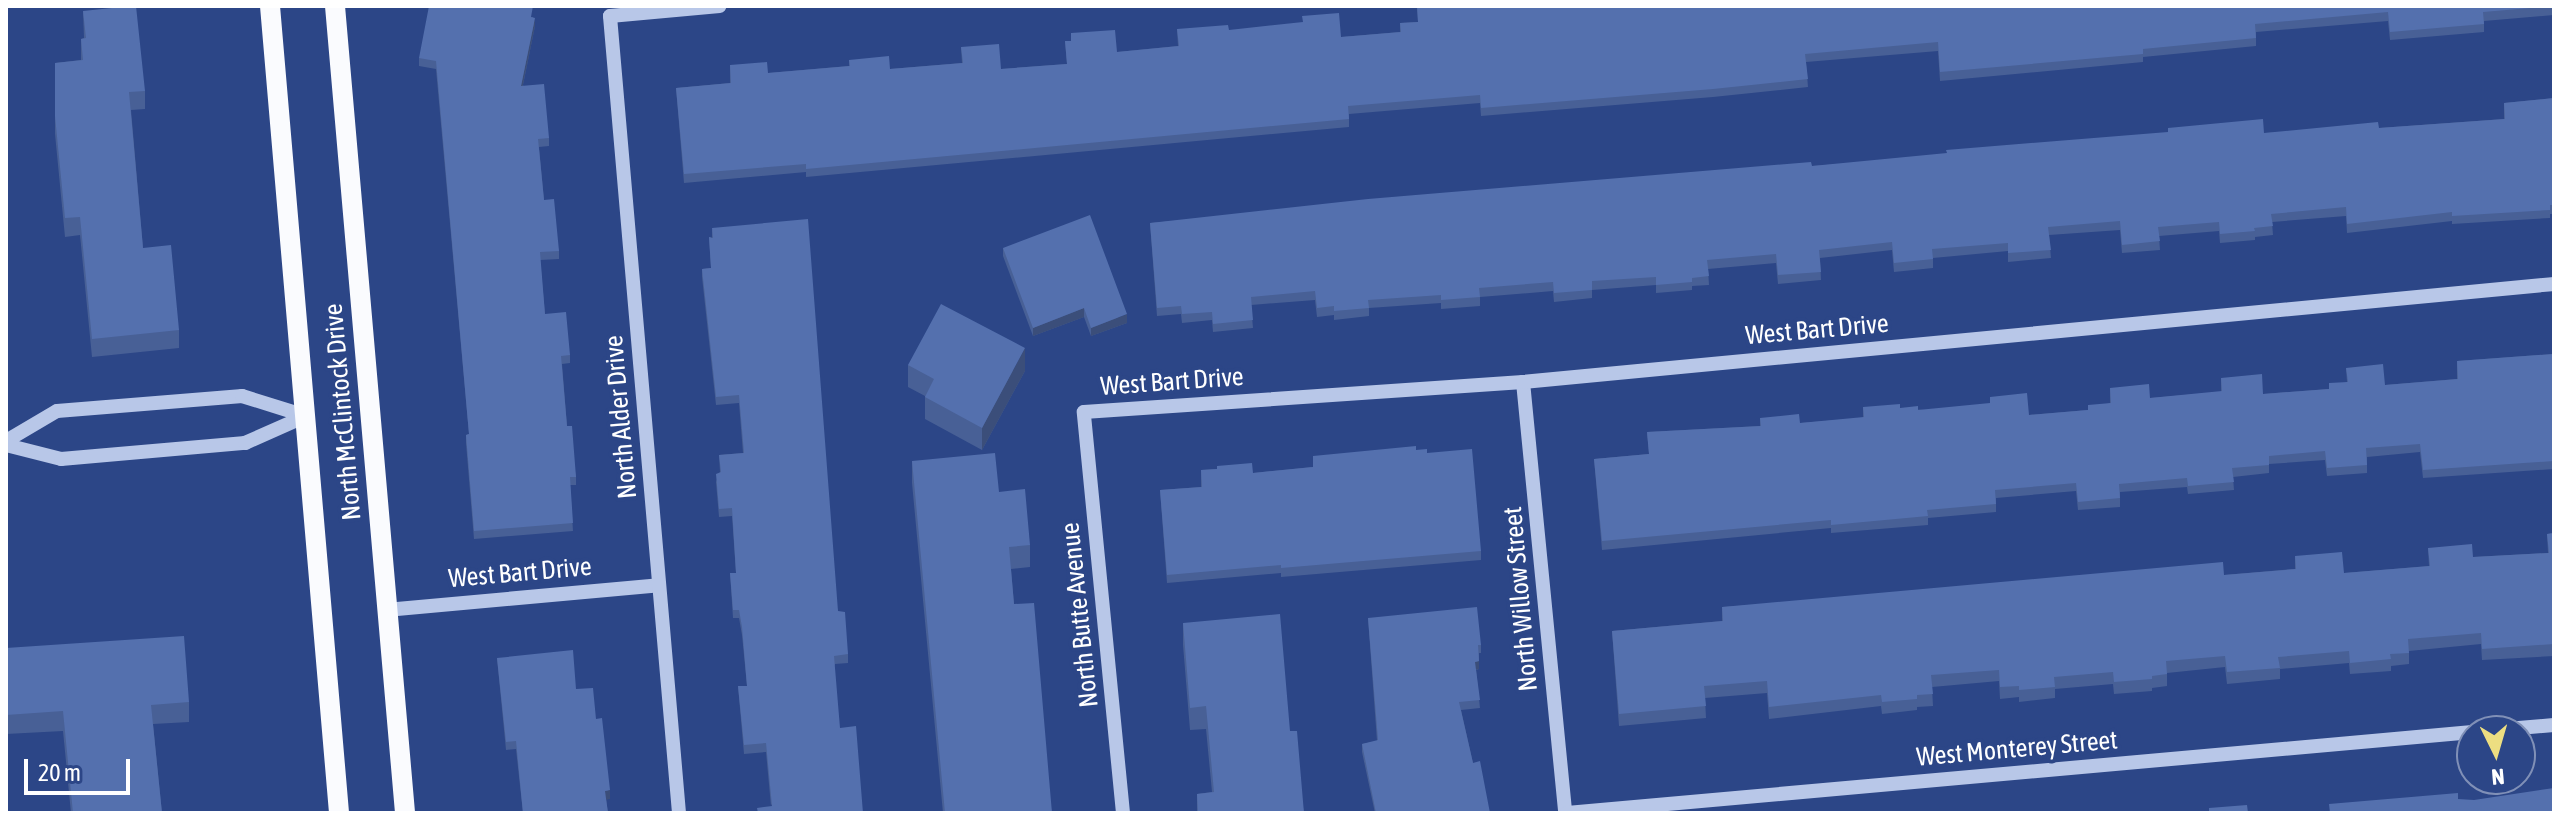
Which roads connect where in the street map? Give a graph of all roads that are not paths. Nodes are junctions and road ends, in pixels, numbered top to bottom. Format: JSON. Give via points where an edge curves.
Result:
{"nodes":[{"id":1,"x":270,"y":6,"type":"edge"},
{"id":2,"x":335,"y":6,"type":"edge"},
{"id":3,"x":720,"y":6,"type":"edge"},
{"id":4,"x":2554,"y":284,"type":"edge"},
{"id":5,"x":1523,"y":382,"type":"junction"},
{"id":6,"x":1084,"y":412,"type":"joint"},
{"id":7,"x":306,"y":416,"type":"junction"},
{"id":8,"x":6,"y":443,"type":"edge"},
{"id":9,"x":659,"y":585,"type":"junction"},
{"id":10,"x":386,"y":610,"type":"junction"},
{"id":11,"x":2456,"y":733,"type":"edge"},
{"id":12,"x":339,"y":813,"type":"edge"},
{"id":13,"x":405,"y":813,"type":"edge"},
{"id":14,"x":679,"y":813,"type":"edge"},
{"id":15,"x":1123,"y":813,"type":"edge"},
{"id":16,"x":1566,"y":813,"type":"edge"}],
"edges":[{"from":1,"to":7,"type":"main road","name":"North McClintock Drive"},
{"from":2,"to":10,"type":"main road","name":"North McClintock Drive"},
{"from":3,"to":9,"type":"street","name":"North Alder Drive","via":[[610,16]]},
{"from":4,"to":5,"type":"street","name":"West Bart Drive"},
{"from":5,"to":6,"type":"street","name":"West Bart Drive"},
{"from":5,"to":16,"type":"street","name":"North Willow Street"},
{"from":6,"to":15,"type":"street","name":"North Butte Avenue"},
{"from":7,"to":8,"type":"street","via":[[245,443],[61,459]]},
{"from":7,"to":8,"type":"street","via":[[242,396],[57,411]]},
{"from":7,"to":12,"type":"main road","name":"North McClintock Drive"},
{"from":9,"to":10,"type":"street","name":"West Bart Drive"},
{"from":9,"to":14,"type":"street","name":"North Alder Drive"},
{"from":10,"to":13,"type":"main road","name":"North McClintock Drive"},
{"from":11,"to":16,"type":"street","name":"West Monterey Street"}]}
